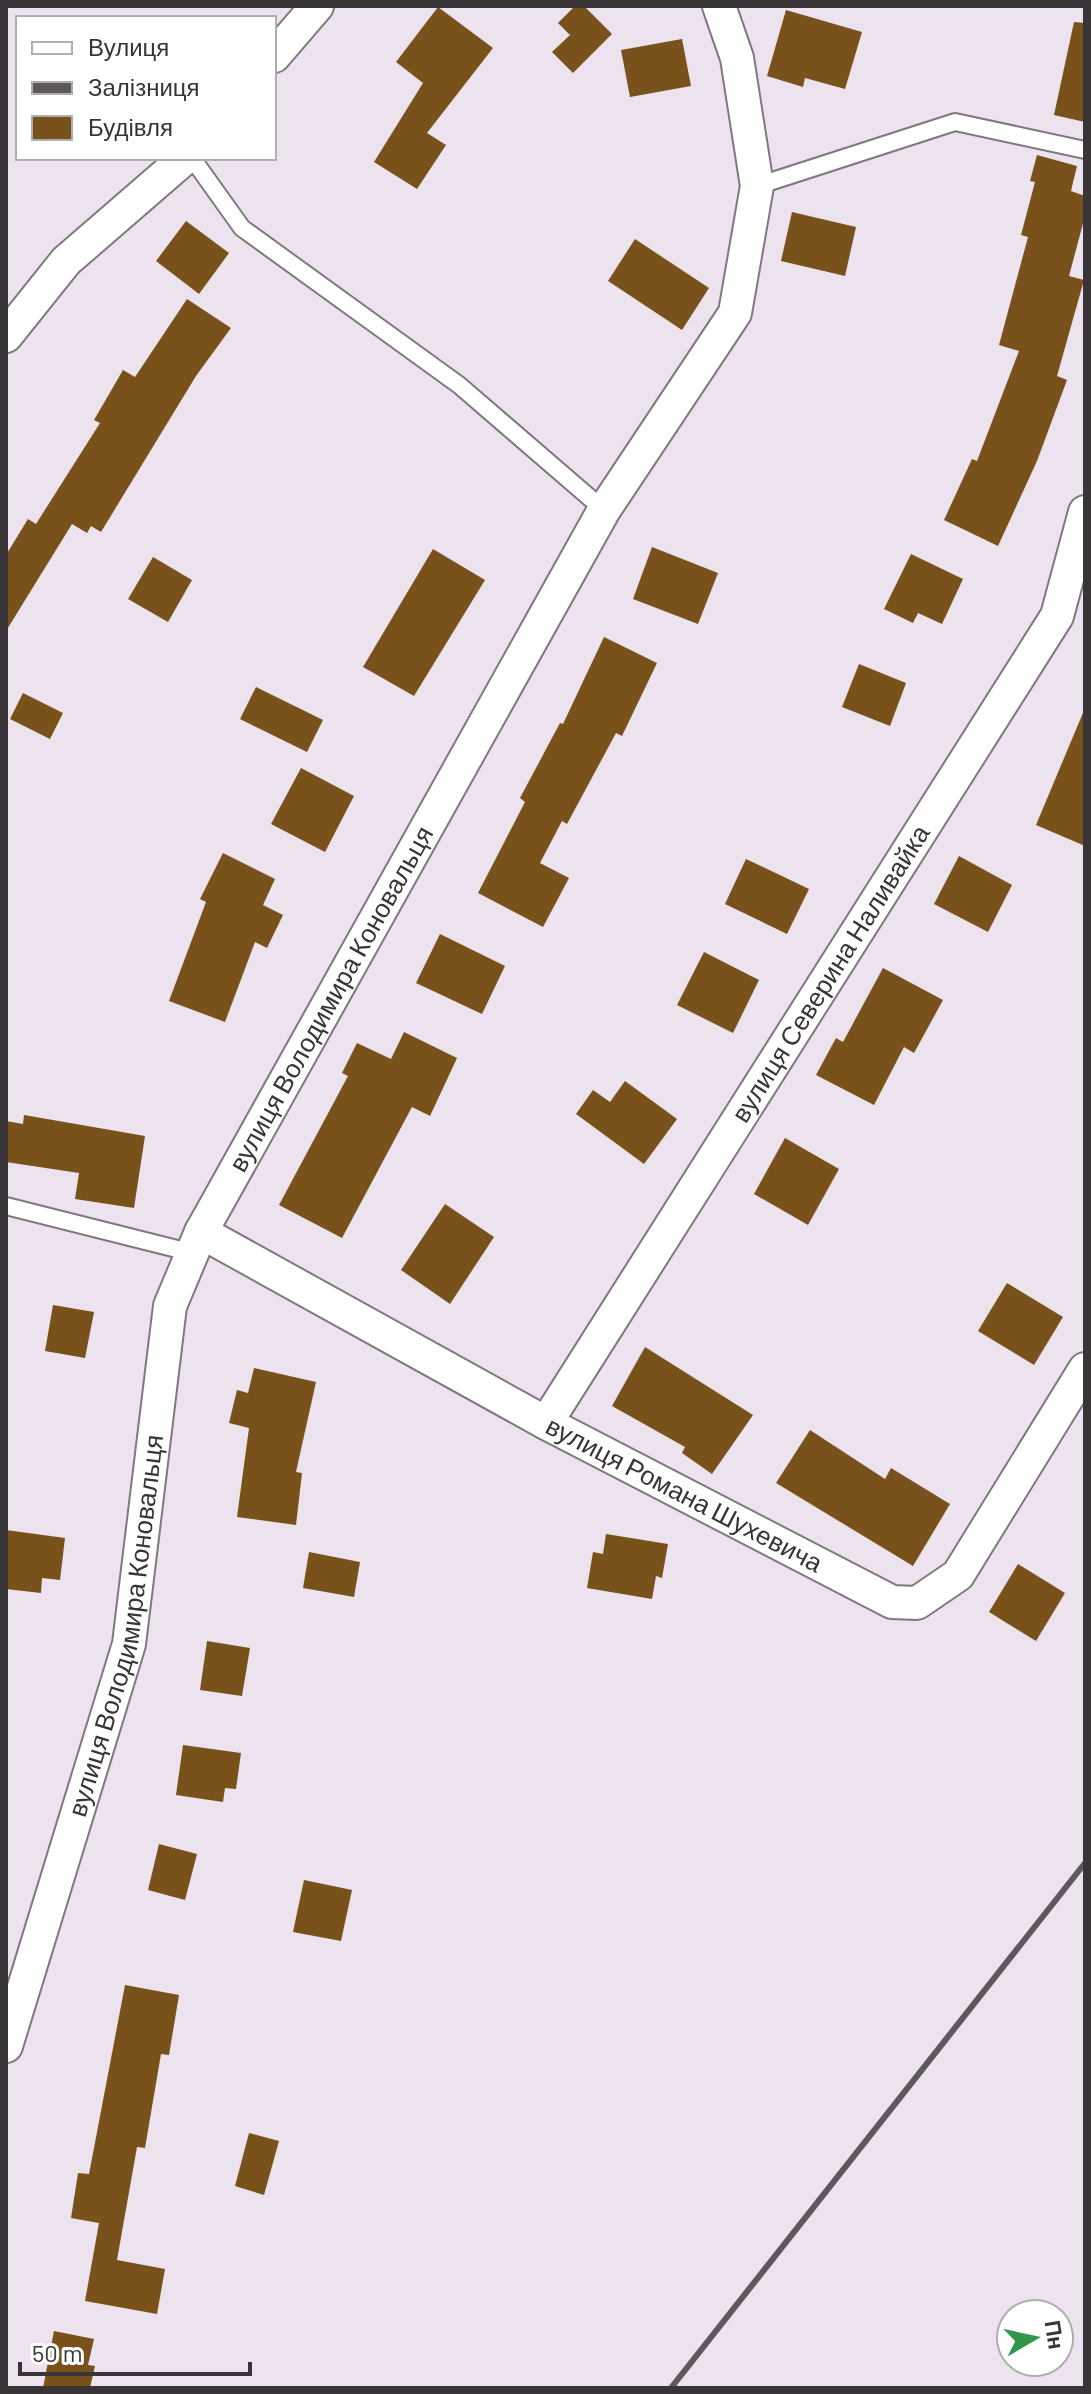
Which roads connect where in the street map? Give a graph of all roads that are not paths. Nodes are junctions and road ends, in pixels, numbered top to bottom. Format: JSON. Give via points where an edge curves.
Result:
{"nodes":[{"id":1,"x":317,"y":6,"type":"edge"},
{"id":2,"x":719,"y":6,"type":"edge"},
{"id":3,"x":276,"y":54,"type":"edge"},
{"id":4,"x":1085,"y":150,"type":"edge"},
{"id":5,"x":183,"y":160,"type":"edge"},
{"id":6,"x":193,"y":160,"type":"edge"},
{"id":7,"x":757,"y":186,"type":"junction"},
{"id":8,"x":6,"y":336,"type":"edge"},
{"id":9,"x":604,"y":510,"type":"junction"},
{"id":10,"x":1085,"y":512,"type":"edge"},
{"id":11,"x":6,"y":1206,"type":"edge"},
{"id":12,"x":197,"y":1242,"type":"junction"},
{"id":13,"x":1085,"y":1369,"type":"edge"},
{"id":14,"x":546,"y":1423,"type":"junction"},
{"id":15,"x":6,"y":2046,"type":"edge"}],
"edges":[{"from":1,"to":3,"type":"street"},
{"from":2,"to":7,"type":"street","name":"вулиця Володимира Коновальця","via":[[737,58]]},
{"from":4,"to":7,"type":"lane","via":[[955,122]]},
{"from":5,"to":8,"type":"street","via":[[66,261]]},
{"from":6,"to":9,"type":"lane","via":[[242,228],[459,385]]},
{"from":7,"to":9,"type":"street","name":"вулиця Володимира Коновальця","via":[[735,313]]},
{"from":9,"to":12,"type":"street","name":"вулиця Володимира Коновальця"},
{"from":10,"to":14,"type":"street","name":"вулиця Северина Наливайка","via":[[1057,616]]},
{"from":11,"to":12,"type":"lane"},
{"from":12,"to":14,"type":"street","name":"вулиця Романа Шухевича"},
{"from":12,"to":15,"type":"street","name":"вулиця Володимира Коновальця","via":[[170,1306],[129,1644]]},
{"from":13,"to":14,"type":"street","name":"вулиця Романа Шухевича","via":[[958,1575],[917,1603],[892,1602]]}]}
